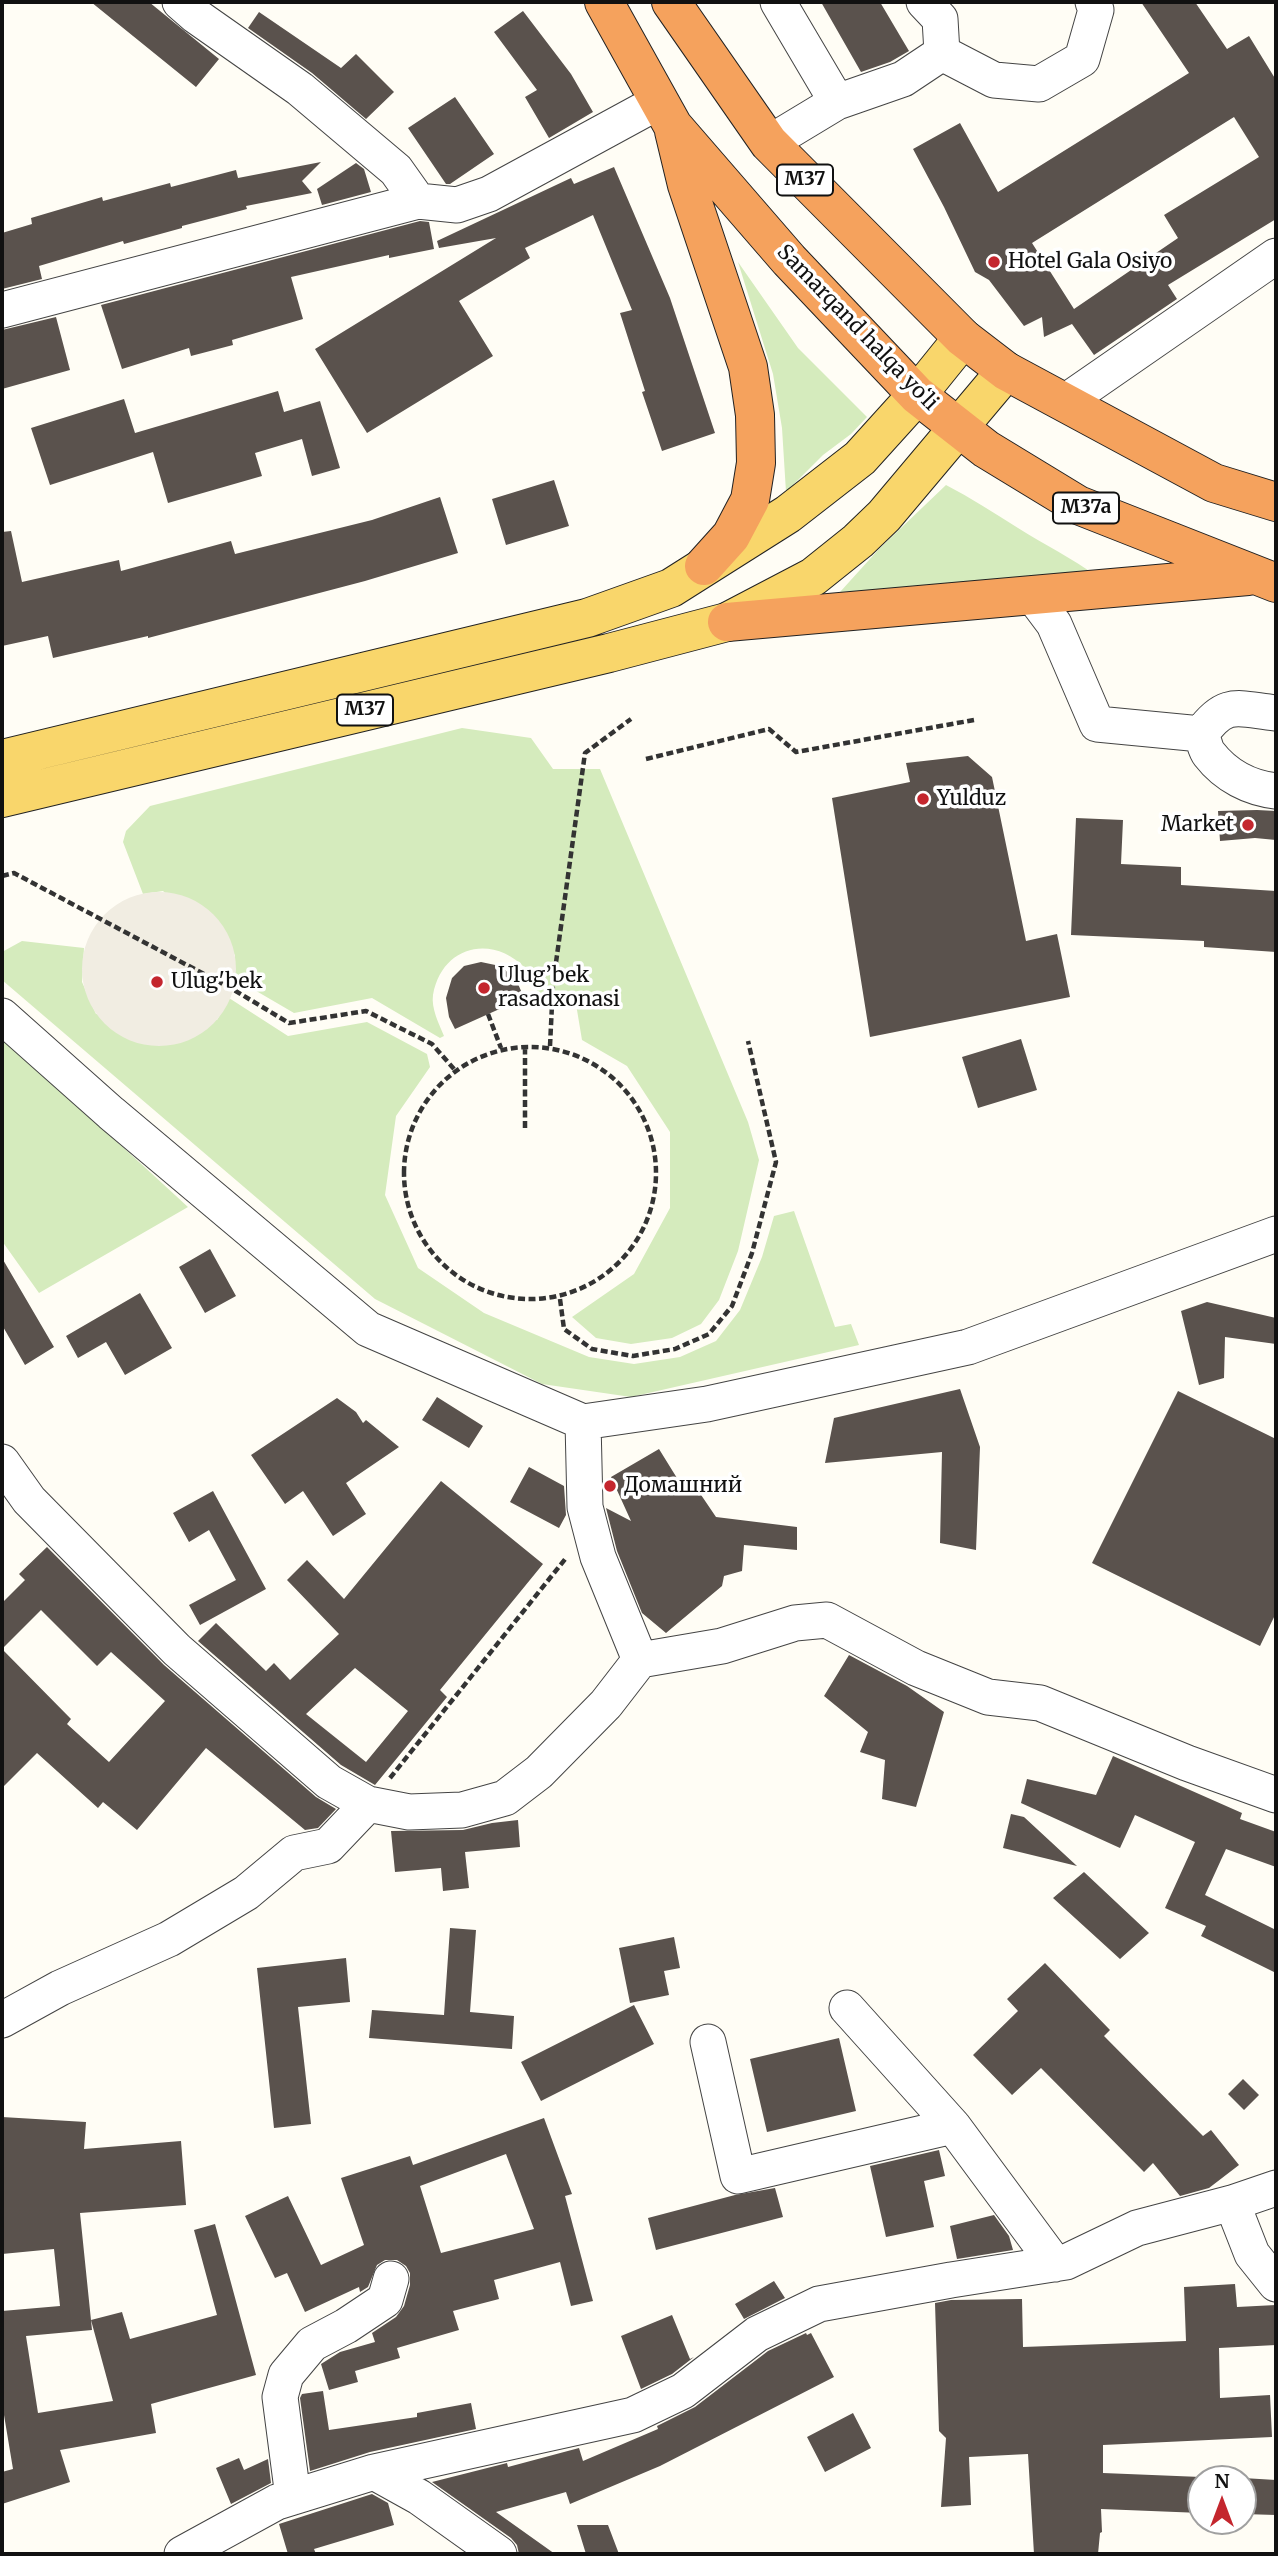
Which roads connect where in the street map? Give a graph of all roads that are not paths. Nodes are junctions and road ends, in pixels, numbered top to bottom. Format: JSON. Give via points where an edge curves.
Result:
{"nodes":[{"id":1,"x":180,"y":2,"type":"edge"},
{"id":2,"x":604,"y":2,"type":"edge"},
{"id":3,"x":671,"y":2,"type":"edge"},
{"id":4,"x":778,"y":2,"type":"edge"},
{"id":5,"x":924,"y":2,"type":"edge"},
{"id":6,"x":1093,"y":2,"type":"edge"},
{"id":7,"x":942,"y":53,"type":"junction"},
{"id":8,"x":837,"y":102,"type":"junction"},
{"id":9,"x":666,"y":113,"type":"junction"},
{"id":10,"x":769,"y":143,"type":"junction"},
{"id":11,"x":418,"y":201,"type":"junction"},
{"id":12,"x":1276,"y":256,"type":"edge"},
{"id":13,"x":2,"y":310,"type":"edge"},
{"id":14,"x":963,"y":338,"type":"junction"},
{"id":15,"x":1006,"y":371,"type":"junction"},
{"id":16,"x":917,"y":395,"type":"junction"},
{"id":17,"x":1065,"y":402,"type":"junction"},
{"id":18,"x":959,"y":429,"type":"junction"},
{"id":19,"x":1276,"y":502,"type":"edge"},
{"id":20,"x":704,"y":566,"type":"junction"},
{"id":21,"x":1266,"y":579,"type":"edge"},
{"id":22,"x":1033,"y":596,"type":"junction"},
{"id":23,"x":727,"y":622,"type":"junction"},
{"id":24,"x":1276,"y":713,"type":"edge"},
{"id":25,"x":1201,"y":734,"type":"junction"},
{"id":26,"x":2,"y":759,"type":"edge"},
{"id":27,"x":1276,"y":791,"type":"edge"},
{"id":28,"x":2,"y":798,"type":"edge"},
{"id":29,"x":2,"y":1016,"type":"edge"},
{"id":30,"x":1276,"y":1234,"type":"edge"},
{"id":31,"x":583,"y":1422,"type":"junction"},
{"id":32,"x":2,"y":1462,"type":"edge"},
{"id":33,"x":640,"y":1660,"type":"junction"},
{"id":34,"x":1276,"y":1796,"type":"edge"},
{"id":35,"x":368,"y":1804,"type":"junction"},
{"id":36,"x":848,"y":2008,"type":"dead end"},
{"id":37,"x":2,"y":2020,"type":"edge"},
{"id":38,"x":708,"y":2042,"type":"dead end"},
{"id":39,"x":953,"y":2126,"type":"junction"},
{"id":40,"x":1276,"y":2188,"type":"edge"},
{"id":41,"x":1232,"y":2203,"type":"junction"},
{"id":42,"x":1055,"y":2264,"type":"junction"},
{"id":43,"x":391,"y":2279,"type":"dead end"},
{"id":44,"x":1276,"y":2284,"type":"edge"},
{"id":45,"x":374,"y":2472,"type":"junction"},
{"id":46,"x":293,"y":2497,"type":"junction"},
{"id":47,"x":182,"y":2554,"type":"edge"},
{"id":48,"x":499,"y":2554,"type":"edge"}],
"edges":[{"from":1,"to":11,"type":"street","via":[[300,89],[396,170]]},
{"from":2,"to":9,"type":"highway","name":"Samarqand halqa yoʻli"},
{"from":3,"to":10,"type":"highway","number":"M37"},
{"from":4,"to":8,"type":"street"},
{"from":5,"to":7,"type":"street","via":[[940,19]]},
{"from":6,"to":7,"type":"street","via":[[1096,10],[1082,59],[1039,84],[993,80]]},
{"from":7,"to":8,"type":"street","via":[[902,79]]},
{"from":8,"to":10,"type":"street"},
{"from":9,"to":11,"type":"street","via":[[489,194],[457,205]]},
{"from":9,"to":16,"type":"highway","name":"Samarqand halqa yoʻli","via":[[789,260]]},
{"from":9,"to":20,"type":"highway","via":[[748,367],[755,415],[756,463],[750,500],[731,536]]},
{"from":10,"to":14,"type":"highway","number":"M37"},
{"from":11,"to":13,"type":"street"},
{"from":12,"to":17,"type":"street"},
{"from":14,"to":15,"type":"highway"},
{"from":14,"to":16,"type":"main road","number":"M37"},
{"from":15,"to":17,"type":"highway"},
{"from":15,"to":18,"type":"main road","number":"M37"},
{"from":16,"to":18,"type":"highway","name":"Samarqand halqa yoʻli","number":"M37a"},
{"from":16,"to":20,"type":"main road","number":"M37","via":[[860,458],[788,514]]},
{"from":17,"to":19,"type":"highway","via":[[1214,483]]},
{"from":18,"to":21,"type":"highway","name":"Samarqand halqa yoʻli","number":"M37a","via":[[1078,505]]},
{"from":18,"to":23,"type":"main road","number":"M37","via":[[858,541],[813,577]]},
{"from":20,"to":26,"type":"main road","number":"M37","via":[[671,588],[587,618]]},
{"from":21,"to":22,"type":"highway"},
{"from":22,"to":23,"type":"highway"},
{"from":22,"to":25,"type":"street","via":[[1054,624],[1097,724]]},
{"from":23,"to":28,"type":"main road","number":"M37"},
{"from":24,"to":25,"type":"street","via":[[1228,708],[1213,717]]},
{"from":25,"to":27,"type":"street","via":[[1208,753],[1239,781]]},
{"from":29,"to":31,"type":"street","via":[[368,1329]]},
{"from":30,"to":31,"type":"street","via":[[968,1347],[707,1404]]},
{"from":31,"to":33,"type":"street","via":[[585,1507],[598,1557]]},
{"from":32,"to":35,"type":"street","via":[[29,1500],[177,1650],[329,1782]]},
{"from":33,"to":34,"type":"street","via":[[722,1646],[795,1623],[827,1620],[916,1668],[988,1697],[1040,1703]]},
{"from":33,"to":35,"type":"street","via":[[606,1704],[539,1772],[505,1798],[462,1810],[422,1812]]},
{"from":35,"to":37,"type":"street","via":[[328,1846],[294,1853],[246,1893],[169,1939]]},
{"from":36,"to":39,"type":"street"},
{"from":38,"to":39,"type":"street","via":[[738,2176]]},
{"from":39,"to":42,"type":"street"},
{"from":40,"to":41,"type":"street"},
{"from":41,"to":42,"type":"street","via":[[1137,2228]]},
{"from":41,"to":44,"type":"street","via":[[1252,2254]]},
{"from":42,"to":45,"type":"street","via":[[819,2304],[757,2334],[683,2391],[633,2415]]},
{"from":43,"to":46,"type":"street","via":[[385,2300],[312,2344],[286,2375],[281,2397]]},
{"from":45,"to":46,"type":"street"},
{"from":45,"to":48,"type":"street","via":[[419,2497]]},
{"from":46,"to":47,"type":"street"}]}
